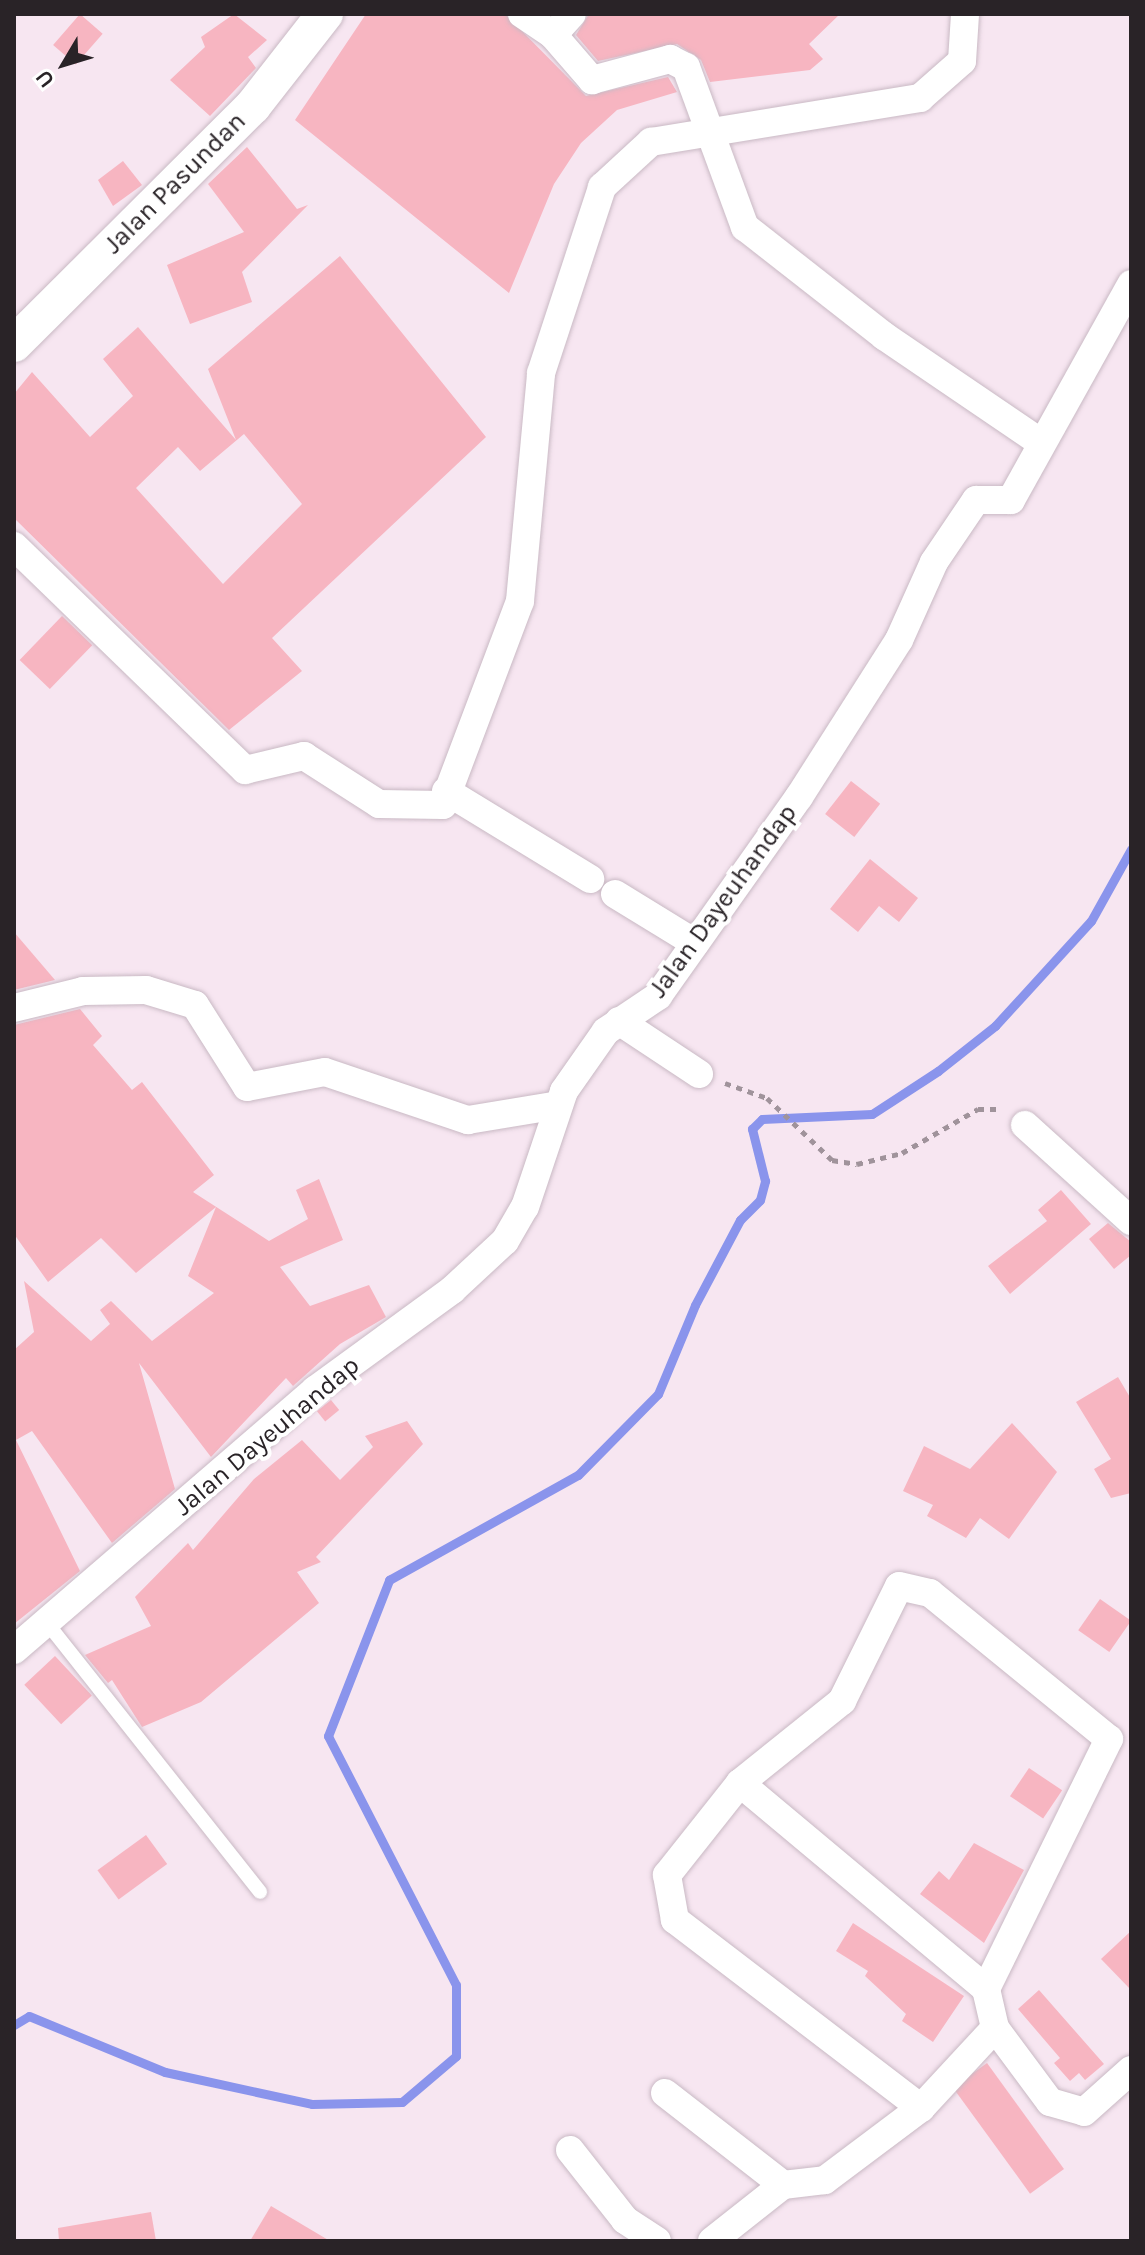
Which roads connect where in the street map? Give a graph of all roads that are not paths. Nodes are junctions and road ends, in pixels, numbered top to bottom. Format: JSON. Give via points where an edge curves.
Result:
{"nodes":[{"id":1,"x":325,"y":14,"type":"edge"},
{"id":2,"x":522,"y":14,"type":"edge"},
{"id":3,"x":965,"y":14,"type":"edge"},
{"id":4,"x":562,"y":24,"type":"edge"},
{"id":5,"x":705,"y":112,"type":"junction"},
{"id":6,"x":1131,"y":284,"type":"edge"},
{"id":7,"x":14,"y":344,"type":"edge"},
{"id":8,"x":1040,"y":442,"type":"junction"},
{"id":9,"x":14,"y":546,"type":"edge"},
{"id":10,"x":446,"y":791,"type":"junction"},
{"id":11,"x":590,"y":879,"type":"dead end"},
{"id":12,"x":615,"y":894,"type":"dead end"},
{"id":13,"x":695,"y":943,"type":"junction"},
{"id":14,"x":14,"y":1008,"type":"edge"},
{"id":15,"x":612,"y":1026,"type":"junction"},
{"id":16,"x":699,"y":1074,"type":"road end"},
{"id":17,"x":562,"y":1098,"type":"junction"},
{"id":18,"x":1025,"y":1125,"type":"road end"},
{"id":19,"x":1131,"y":1221,"type":"edge"},
{"id":20,"x":47,"y":1623,"type":"junction"},
{"id":21,"x":14,"y":1650,"type":"edge"},
{"id":22,"x":740,"y":1783,"type":"junction"},
{"id":23,"x":260,"y":1892,"type":"dead end"},
{"id":24,"x":986,"y":1989,"type":"junction"},
{"id":25,"x":995,"y":2028,"type":"junction"},
{"id":26,"x":1131,"y":2070,"type":"edge"},
{"id":27,"x":665,"y":2093,"type":"dead end"},
{"id":28,"x":921,"y":2108,"type":"junction"},
{"id":29,"x":570,"y":2150,"type":"dead end"},
{"id":30,"x":783,"y":2185,"type":"junction"},
{"id":31,"x":657,"y":2241,"type":"edge"},
{"id":32,"x":712,"y":2241,"type":"edge"}],
"edges":[{"from":1,"to":7,"type":"street","name":"Jalan Pasundan","via":[[253,106]]},
{"from":2,"to":4,"type":"street"},
{"from":3,"to":5,"type":"street","via":[[962,61],[920,98]]},
{"from":4,"to":5,"type":"street","via":[[592,80],[673,59],[692,74]]},
{"from":5,"to":8,"type":"street","via":[[745,227],[762,245]]},
{"from":5,"to":10,"type":"street","via":[[651,142],[602,187],[541,373],[520,601]]},
{"from":6,"to":8,"type":"street","name":"Jalan Dayeuhandap"},
{"from":8,"to":13,"type":"street","name":"Jalan Dayeuhandap","via":[[1006,504],[976,500],[934,562],[899,640]]},
{"from":9,"to":10,"type":"street","via":[[245,770],[304,756],[379,804],[415,809],[443,805]]},
{"from":10,"to":11,"type":"street"},
{"from":12,"to":13,"type":"street"},
{"from":13,"to":15,"type":"street","name":"Jalan Dayeuhandap","via":[[658,996]]},
{"from":14,"to":17,"type":"street","via":[[83,991],[156,991],[195,1005],[247,1087],[325,1072],[468,1120]]},
{"from":15,"to":16,"type":"street"},
{"from":15,"to":17,"type":"street","name":"Jalan Dayeuhandap"},
{"from":17,"to":20,"type":"street","name":"Jalan Dayeuhandap","via":[[525,1207],[505,1241],[452,1290],[315,1390]]},
{"from":18,"to":19,"type":"street"},
{"from":20,"to":21,"type":"street","name":"Jalan Dayeuhandap"},
{"from":20,"to":23,"type":"lane"},
{"from":22,"to":24,"type":"street"},
{"from":22,"to":24,"type":"street","via":[[842,1701],[899,1586],[930,1593],[1067,1701],[1109,1739]]},
{"from":22,"to":28,"type":"street","via":[[667,1875],[675,1920]]},
{"from":24,"to":25,"type":"street"},
{"from":25,"to":26,"type":"street","via":[[1050,2102],[1084,2112]]},
{"from":25,"to":28,"type":"street"},
{"from":27,"to":30,"type":"street"},
{"from":28,"to":30,"type":"street","via":[[825,2180]]},
{"from":29,"to":31,"type":"street","via":[[625,2220]]},
{"from":30,"to":32,"type":"street"}]}
